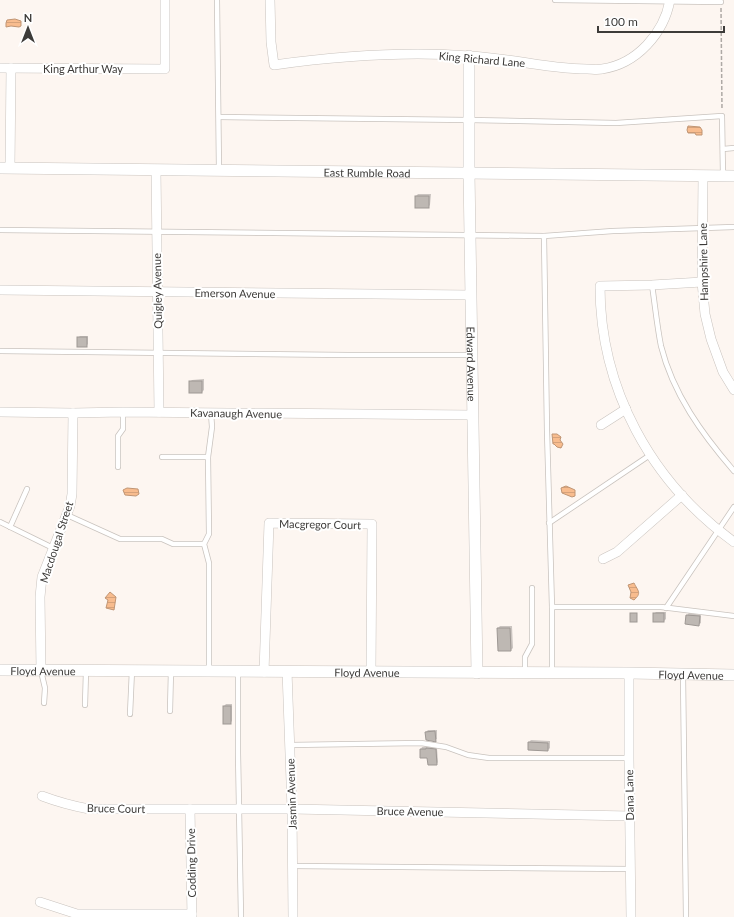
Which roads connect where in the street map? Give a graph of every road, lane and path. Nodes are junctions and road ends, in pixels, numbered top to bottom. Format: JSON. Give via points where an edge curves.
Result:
{"nodes":[{"id":1,"x":165,"y":0,"type":"edge"},
{"id":2,"x":217,"y":0,"type":"edge"},
{"id":3,"x":270,"y":0,"type":"edge"},
{"id":4,"x":555,"y":0,"type":"edge"},
{"id":5,"x":599,"y":0,"type":"edge"},
{"id":6,"x":670,"y":1,"type":"edge"},
{"id":7,"x":721,"y":2,"type":"joint"},
{"id":8,"x":469,"y":56,"type":"junction"},
{"id":9,"x":0,"y":68,"type":"edge"},
{"id":10,"x":11,"y":68,"type":"junction"},
{"id":11,"x":722,"y":116,"type":"junction"},
{"id":12,"x":219,"y":117,"type":"junction"},
{"id":13,"x":469,"y":120,"type":"junction"},
{"id":14,"x":734,"y":148,"type":"edge"},
{"id":15,"x":723,"y":149,"type":"junction"},
{"id":16,"x":5,"y":168,"type":"edge"},
{"id":17,"x":156,"y":170,"type":"junction"},
{"id":18,"x":220,"y":171,"type":"junction"},
{"id":19,"x":469,"y":174,"type":"junction"},
{"id":20,"x":703,"y":176,"type":"junction"},
{"id":21,"x":728,"y":176,"type":"edge"},
{"id":22,"x":702,"y":227,"type":"junction"},
{"id":23,"x":734,"y":227,"type":"edge"},
{"id":24,"x":0,"y":230,"type":"edge"},
{"id":25,"x":156,"y":231,"type":"junction"},
{"id":26,"x":470,"y":235,"type":"junction"},
{"id":27,"x":544,"y":236,"type":"junction"},
{"id":28,"x":702,"y":282,"type":"junction"},
{"id":29,"x":652,"y":285,"type":"junction"},
{"id":30,"x":0,"y":290,"type":"edge"},
{"id":31,"x":157,"y":292,"type":"junction"},
{"id":32,"x":471,"y":295,"type":"junction"},
{"id":33,"x":0,"y":351,"type":"edge"},
{"id":34,"x":158,"y":353,"type":"junction"},
{"id":35,"x":472,"y":355,"type":"junction"},
{"id":36,"x":734,"y":390,"type":"edge"},
{"id":37,"x":626,"y":409,"type":"junction"},
{"id":38,"x":0,"y":412,"type":"edge"},
{"id":39,"x":123,"y":412,"type":"junction"},
{"id":40,"x":159,"y":412,"type":"junction"},
{"id":41,"x":211,"y":412,"type":"junction"},
{"id":42,"x":73,"y":413,"type":"junction"},
{"id":43,"x":473,"y":415,"type":"junction"},
{"id":44,"x":601,"y":425,"type":"dead end"},
{"id":45,"x":650,"y":455,"type":"junction"},
{"id":46,"x":162,"y":457,"type":"dead end"},
{"id":47,"x":208,"y":458,"type":"junction"},
{"id":48,"x":118,"y":467,"type":"dead end"},
{"id":49,"x":734,"y":471,"type":"edge"},
{"id":50,"x":27,"y":489,"type":"dead end"},
{"id":51,"x":682,"y":496,"type":"junction"},
{"id":52,"x":734,"y":507,"type":"edge"},
{"id":53,"x":67,"y":516,"type":"junction"},
{"id":54,"x":0,"y":522,"type":"edge"},
{"id":55,"x":550,"y":523,"type":"junction"},
{"id":56,"x":10,"y":527,"type":"junction"},
{"id":57,"x":718,"y":530,"type":"junction"},
{"id":58,"x":734,"y":542,"type":"edge"},
{"id":59,"x":204,"y":544,"type":"junction"},
{"id":60,"x":53,"y":548,"type":"junction"},
{"id":61,"x":603,"y":558,"type":"dead end"},
{"id":62,"x":532,"y":588,"type":"dead end"},
{"id":63,"x":552,"y":607,"type":"junction"},
{"id":64,"x":666,"y":608,"type":"junction"},
{"id":65,"x":734,"y":616,"type":"edge"},
{"id":66,"x":0,"y":670,"type":"edge"},
{"id":67,"x":132,"y":670,"type":"junction"},
{"id":68,"x":171,"y":670,"type":"junction"},
{"id":69,"x":209,"y":670,"type":"junction"},
{"id":70,"x":42,"y":671,"type":"junction"},
{"id":71,"x":86,"y":671,"type":"junction"},
{"id":72,"x":238,"y":671,"type":"junction"},
{"id":73,"x":287,"y":671,"type":"junction"},
{"id":74,"x":264,"y":672,"type":"junction"},
{"id":75,"x":371,"y":672,"type":"junction"},
{"id":76,"x":477,"y":672,"type":"junction"},
{"id":77,"x":525,"y":673,"type":"junction"},
{"id":78,"x":552,"y":673,"type":"junction"},
{"id":79,"x":629,"y":673,"type":"junction"},
{"id":80,"x":682,"y":674,"type":"junction"},
{"id":81,"x":734,"y":675,"type":"edge"},
{"id":82,"x":44,"y":703,"type":"dead end"},
{"id":83,"x":86,"y":705,"type":"dead end"},
{"id":84,"x":170,"y":711,"type":"dead end"},
{"id":85,"x":130,"y":714,"type":"dead end"},
{"id":86,"x":290,"y":745,"type":"junction"},
{"id":87,"x":629,"y":758,"type":"junction"},
{"id":88,"x":42,"y":796,"type":"dead end"},
{"id":89,"x":190,"y":809,"type":"junction"},
{"id":90,"x":240,"y":809,"type":"junction"},
{"id":91,"x":292,"y":809,"type":"junction"},
{"id":92,"x":630,"y":816,"type":"junction"},
{"id":93,"x":293,"y":866,"type":"junction"},
{"id":94,"x":631,"y":869,"type":"junction"},
{"id":95,"x":40,"y":902,"type":"dead end"},
{"id":96,"x":192,"y":915,"type":"edge"},
{"id":97,"x":241,"y":917,"type":"edge"},
{"id":98,"x":293,"y":917,"type":"edge"},
{"id":99,"x":631,"y":917,"type":"edge"},
{"id":100,"x":686,"y":917,"type":"edge"}],
"edges":[{"from":1,"to":10,"type":"street","name":"King Arthur Way","via":[[165,69]]},
{"from":2,"to":12,"type":"lane"},
{"from":3,"to":8,"type":"street","name":"King Richard Lane","via":[[274,65],[356,55]]},
{"from":4,"to":5,"type":"lane"},
{"from":5,"to":6,"type":"lane"},
{"from":6,"to":7,"type":"lane"},
{"from":6,"to":8,"type":"street","name":"King Richard Lane","via":[[655,35],[644,47],[617,65],[602,69],[554,67]]},
{"from":7,"to":11,"type":"path"},
{"from":8,"to":13,"type":"street","name":"Edward Avenue"},
{"from":9,"to":10,"type":"street","name":"King Arthur Way"},
{"from":10,"to":16,"type":"street"},
{"from":11,"to":13,"type":"lane","via":[[616,123]]},
{"from":11,"to":15,"type":"lane"},
{"from":12,"to":13,"type":"lane"},
{"from":12,"to":18,"type":"lane"},
{"from":13,"to":19,"type":"street","name":"Edward Avenue"},
{"from":14,"to":15,"type":"lane"},
{"from":15,"to":21,"type":"lane"},
{"from":16,"to":17,"type":"street","name":"East Rumble Road"},
{"from":17,"to":18,"type":"street","name":"East Rumble Road"},
{"from":17,"to":25,"type":"street","name":"Quigley Avenue"},
{"from":18,"to":19,"type":"street","name":"East Rumble Road"},
{"from":19,"to":20,"type":"street","name":"East Rumble Road"},
{"from":19,"to":26,"type":"street","name":"Edward Avenue"},
{"from":20,"to":21,"type":"street","name":"East Rumble Road"},
{"from":20,"to":22,"type":"street","name":"Hampshire Lane"},
{"from":22,"to":23,"type":"lane"},
{"from":22,"to":27,"type":"lane"},
{"from":22,"to":28,"type":"street","name":"Hampshire Lane"},
{"from":24,"to":25,"type":"lane"},
{"from":25,"to":26,"type":"lane"},
{"from":25,"to":31,"type":"street","name":"Quigley Avenue"},
{"from":26,"to":27,"type":"lane"},
{"from":26,"to":32,"type":"street","name":"Edward Avenue"},
{"from":27,"to":55,"type":"lane"},
{"from":28,"to":29,"type":"street"},
{"from":28,"to":36,"type":"street","name":"Hampshire Lane","via":[[705,314],[711,339]]},
{"from":29,"to":37,"type":"street","via":[[600,286],[608,354]]},
{"from":29,"to":49,"type":"lane","via":[[661,345],[680,396],[712,446]]},
{"from":30,"to":31,"type":"street","name":"Emerson Avenue"},
{"from":31,"to":32,"type":"street","name":"Emerson Avenue"},
{"from":31,"to":34,"type":"street","name":"Quigley Avenue"},
{"from":32,"to":35,"type":"street","name":"Edward Avenue"},
{"from":33,"to":34,"type":"lane"},
{"from":34,"to":35,"type":"lane"},
{"from":34,"to":40,"type":"street","name":"Quigley Avenue"},
{"from":35,"to":43,"type":"street","name":"Edward Avenue"},
{"from":37,"to":44,"type":"street"},
{"from":37,"to":45,"type":"street"},
{"from":38,"to":42,"type":"street","name":"Kavanaugh Avenue"},
{"from":39,"to":40,"type":"street","name":"Kavanaugh Avenue"},
{"from":39,"to":42,"type":"street","name":"Kavanaugh Avenue"},
{"from":39,"to":48,"type":"lane","via":[[123,429],[118,436]]},
{"from":40,"to":41,"type":"street","name":"Kavanaugh Avenue"},
{"from":41,"to":43,"type":"street","name":"Kavanaugh Avenue"},
{"from":41,"to":47,"type":"lane"},
{"from":42,"to":53,"type":"street","name":"Macdougal Street","via":[[72,494]]},
{"from":43,"to":76,"type":"street","name":"Edward Avenue"},
{"from":45,"to":51,"type":"street"},
{"from":45,"to":55,"type":"lane"},
{"from":46,"to":47,"type":"lane"},
{"from":47,"to":59,"type":"lane","via":[[209,534]]},
{"from":50,"to":56,"type":"lane"},
{"from":51,"to":57,"type":"street"},
{"from":51,"to":61,"type":"street","via":[[617,552]]},
{"from":52,"to":57,"type":"lane"},
{"from":53,"to":59,"type":"lane","via":[[120,539],[162,539],[173,544]]},
{"from":53,"to":60,"type":"street","name":"Macdougal Street"},
{"from":54,"to":56,"type":"lane"},
{"from":55,"to":63,"type":"lane"},
{"from":56,"to":60,"type":"lane"},
{"from":57,"to":58,"type":"street"},
{"from":57,"to":64,"type":"lane"},
{"from":59,"to":69,"type":"lane","via":[[209,563]]},
{"from":60,"to":70,"type":"street","name":"Macdougal Street","via":[[42,577]]},
{"from":62,"to":77,"type":"lane","via":[[532,644],[525,657]]},
{"from":63,"to":64,"type":"lane"},
{"from":63,"to":78,"type":"lane"},
{"from":64,"to":65,"type":"lane"},
{"from":66,"to":70,"type":"street","name":"Floyd Avenue"},
{"from":67,"to":68,"type":"street","name":"Floyd Avenue"},
{"from":67,"to":71,"type":"street","name":"Floyd Avenue"},
{"from":67,"to":85,"type":"lane"},
{"from":68,"to":69,"type":"street","name":"Floyd Avenue"},
{"from":68,"to":84,"type":"lane"},
{"from":69,"to":72,"type":"street","name":"Floyd Avenue"},
{"from":70,"to":71,"type":"street","name":"Floyd Avenue"},
{"from":70,"to":82,"type":"lane"},
{"from":71,"to":83,"type":"lane"},
{"from":72,"to":74,"type":"street","name":"Floyd Avenue"},
{"from":72,"to":90,"type":"lane"},
{"from":73,"to":74,"type":"street","name":"Floyd Avenue"},
{"from":73,"to":75,"type":"street","name":"Floyd Avenue"},
{"from":73,"to":86,"type":"street","name":"Jasmin Avenue"},
{"from":74,"to":75,"type":"street","name":"Macgregor Court","via":[[269,523],[372,524]]},
{"from":75,"to":76,"type":"street","name":"Floyd Avenue"},
{"from":76,"to":77,"type":"street","name":"Floyd Avenue"},
{"from":77,"to":78,"type":"street","name":"Floyd Avenue"},
{"from":78,"to":79,"type":"street","name":"Floyd Avenue"},
{"from":79,"to":80,"type":"street","name":"Floyd Avenue"},
{"from":79,"to":87,"type":"street","name":"Dana Lane"},
{"from":80,"to":81,"type":"street","name":"Floyd Avenue"},
{"from":80,"to":100,"type":"lane"},
{"from":86,"to":87,"type":"lane","via":[[421,743],[489,758]]},
{"from":86,"to":91,"type":"street","name":"Jasmin Avenue"},
{"from":87,"to":92,"type":"street","name":"Dana Lane"},
{"from":88,"to":89,"type":"street","name":"Bruce Court","via":[[89,809]]},
{"from":89,"to":90,"type":"street","name":"Bruce Avenue"},
{"from":89,"to":96,"type":"street","name":"Codding Drive"},
{"from":90,"to":91,"type":"street","name":"Bruce Avenue"},
{"from":90,"to":97,"type":"lane"},
{"from":91,"to":92,"type":"street","name":"Bruce Avenue"},
{"from":91,"to":93,"type":"street","name":"Jasmin Avenue"},
{"from":92,"to":94,"type":"street","name":"Dana Lane"},
{"from":93,"to":94,"type":"lane"},
{"from":93,"to":98,"type":"street","name":"Jasmin Avenue"},
{"from":94,"to":99,"type":"street","name":"Dana Lane"},
{"from":95,"to":96,"type":"street","via":[[77,914]]}]}
